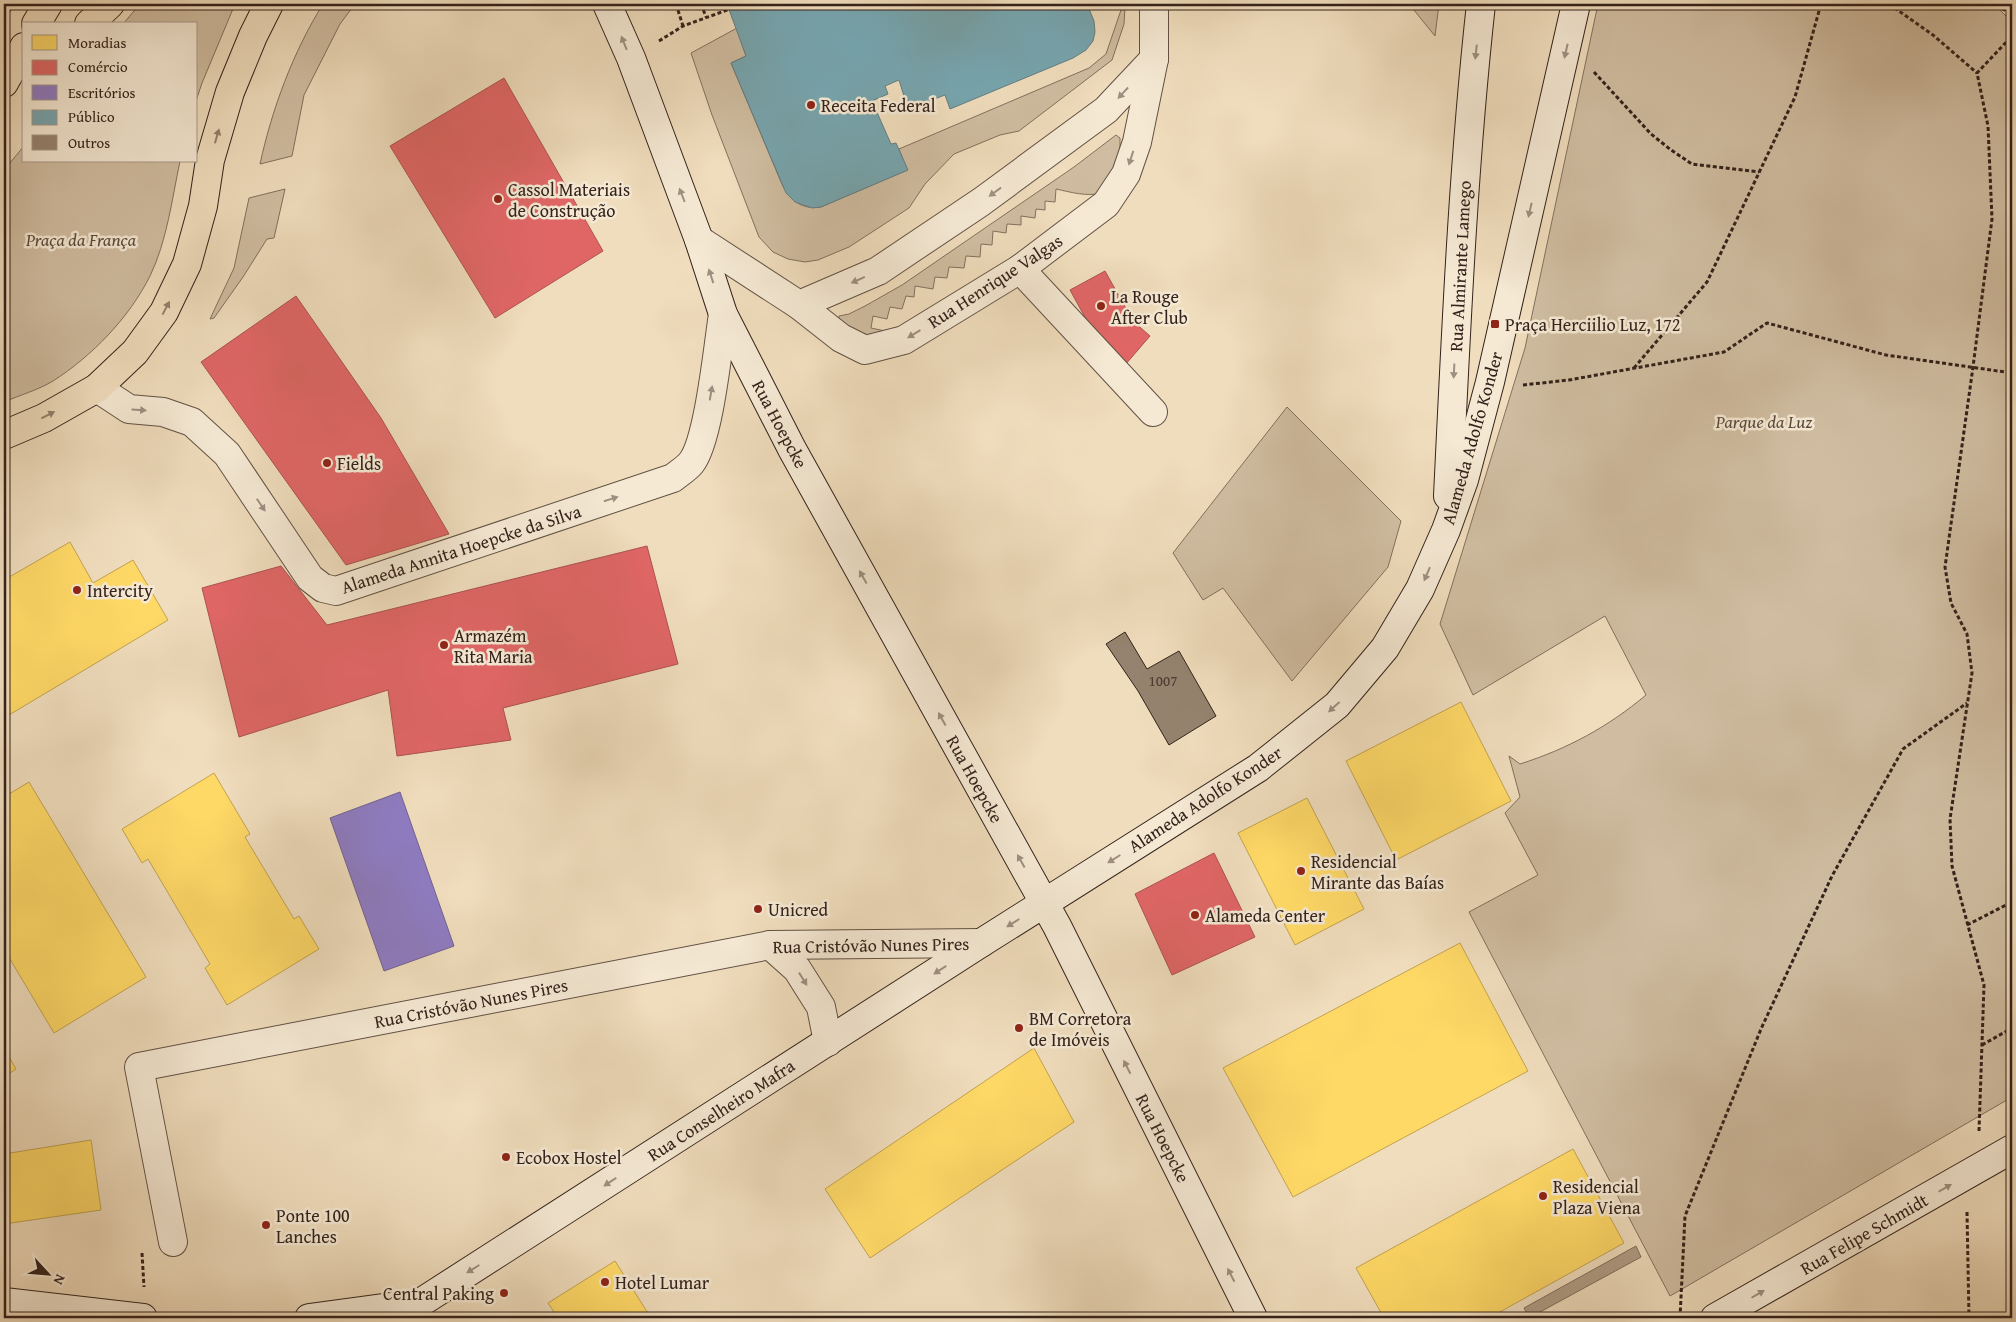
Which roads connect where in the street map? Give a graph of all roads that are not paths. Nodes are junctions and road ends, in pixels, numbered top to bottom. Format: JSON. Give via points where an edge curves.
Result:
{"nodes":[{"id":1,"x":48,"y":4,"type":"edge"},
{"id":2,"x":110,"y":4,"type":"edge"},
{"id":3,"x":269,"y":4,"type":"edge"},
{"id":4,"x":607,"y":4,"type":"edge"},
{"id":5,"x":1154,"y":4,"type":"edge"},
{"id":6,"x":1481,"y":4,"type":"edge"},
{"id":7,"x":1576,"y":4,"type":"edge"},
{"id":8,"x":37,"y":22,"type":"edge"},
{"id":9,"x":91,"y":22,"type":"edge"},
{"id":10,"x":22,"y":51,"type":"edge"},
{"id":11,"x":1154,"y":60,"type":"junction"},
{"id":12,"x":4,"y":83,"type":"edge"},
{"id":13,"x":22,"y":87,"type":"edge"},
{"id":14,"x":4,"y":104,"type":"edge"},
{"id":15,"x":699,"y":240,"type":"junction"},
{"id":16,"x":1020,"y":269,"type":"junction"},
{"id":17,"x":799,"y":305,"type":"junction"},
{"id":18,"x":723,"y":314,"type":"junction"},
{"id":19,"x":97,"y":388,"type":"junction"},
{"id":20,"x":1153,"y":412,"type":"dead end"},
{"id":21,"x":4,"y":434,"type":"edge"},
{"id":22,"x":1446,"y":530,"type":"junction"},
{"id":23,"x":1044,"y":903,"type":"junction"},
{"id":24,"x":981,"y":943,"type":"junction"},
{"id":25,"x":770,"y":945,"type":"junction"},
{"id":26,"x":828,"y":1042,"type":"junction"},
{"id":27,"x":2012,"y":1149,"type":"edge"},
{"id":28,"x":172,"y":1242,"type":"road end"},
{"id":29,"x":4,"y":1302,"type":"edge"},
{"id":30,"x":144,"y":1306,"type":"edge"},
{"id":31,"x":409,"y":1311,"type":"edge"},
{"id":32,"x":310,"y":1318,"type":"edge"},
{"id":33,"x":1253,"y":1318,"type":"edge"},
{"id":34,"x":1715,"y":1318,"type":"edge"}],
"edges":[{"from":1,"to":8,"type":"main road"},
{"from":2,"to":9,"type":"main road"},
{"from":19,"to":3,"type":"main road","one_way":true,"via":[[135,352],[164,312],[187,264],[203,206],[210,160],[230,92]]},
{"from":15,"to":4,"type":"main road","name":"Rua Hoepcke","one_way":true,"via":[[631,58]]},
{"from":5,"to":11,"type":"main road","name":"Rua Henrique Valgas"},
{"from":6,"to":22,"type":"main road","name":"Rua Almirante Lamego","one_way":true,"via":[[1469,115]]},
{"from":7,"to":22,"type":"main road","name":"Alameda Adolfo Konder","one_way":true,"via":[[1490,382],[1464,480]]},
{"from":10,"to":12,"type":"main road"},
{"from":11,"to":16,"type":"main road","name":"Rua Henrique Valgas","one_way":true,"via":[[1137,142],[1126,174],[1106,204]]},
{"from":11,"to":17,"type":"main road","one_way":true,"via":[[1106,110],[982,202],[878,271]]},
{"from":13,"to":14,"type":"main road"},
{"from":15,"to":17,"type":"main road","name":"Rua Henrique Valgas"},
{"from":18,"to":15,"type":"main road","name":"Rua Hoepcke","one_way":true},
{"from":16,"to":17,"type":"main road","name":"Rua Henrique Valgas","one_way":true,"via":[[904,340],[865,350],[841,338]]},
{"from":16,"to":20,"type":"main road"},
{"from":19,"to":18,"type":"main road","name":"Alameda Annita Hoepcke da Silva","one_way":true,"via":[[129,409],[163,412],[192,422],[227,454],[310,578],[323,588],[336,591],[673,478],[692,462],[702,440]]},
{"from":23,"to":18,"type":"main road","name":"Rua Hoepcke","one_way":true,"via":[[792,448]]},
{"from":21,"to":19,"type":"main road","one_way":true,"via":[[44,418]]},
{"from":22,"to":23,"type":"main road","name":"Alameda Adolfo Konder","one_way":true,"via":[[1420,589],[1386,648],[1337,705],[1258,768]]},
{"from":23,"to":24,"type":"main road","name":"Rua Conselheiro Mafra","one_way":true},
{"from":33,"to":23,"type":"main road","name":"Rua Hoepcke","one_way":true},
{"from":24,"to":25,"type":"main road","name":"Rua Cristóvão Nunes Pires"},
{"from":24,"to":26,"type":"main road","name":"Rua Conselheiro Mafra","one_way":true},
{"from":25,"to":26,"type":"main road","one_way":true,"via":[[797,969],[821,1007]]},
{"from":25,"to":28,"type":"main road","name":"Rua Cristóvão Nunes Pires","via":[[139,1067]]},
{"from":26,"to":31,"type":"main road","name":"Rua Conselheiro Mafra","one_way":true},
{"from":34,"to":27,"type":"main road","name":"Rua Felipe Schmidt","one_way":true},
{"from":29,"to":30,"type":"main road"},
{"from":31,"to":32,"type":"main road"}]}
